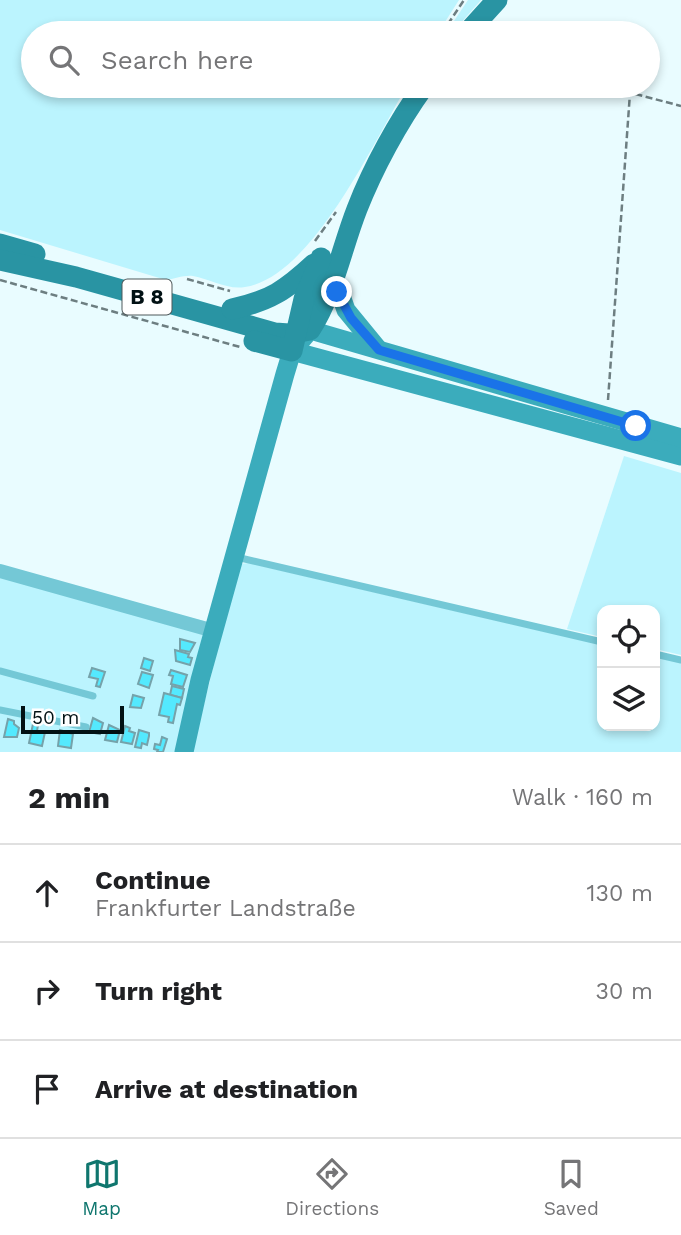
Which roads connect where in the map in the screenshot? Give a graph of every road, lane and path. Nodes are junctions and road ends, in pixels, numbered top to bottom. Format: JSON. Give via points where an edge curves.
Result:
{"nodes":[{"id":1,"x":464,"y":0,"type":"edge"},
{"id":2,"x":497,"y":0,"type":"edge"},
{"id":3,"x":450,"y":21,"type":"edge"},
{"id":4,"x":478,"y":21,"type":"edge"},
{"id":5,"x":416,"y":98,"type":"edge"},
{"id":6,"x":630,"y":98,"type":"edge"},
{"id":7,"x":650,"y":98,"type":"edge"},
{"id":8,"x":681,"y":106,"type":"edge"},
{"id":9,"x":358,"y":208,"type":"junction"},
{"id":10,"x":0,"y":244,"type":"edge"},
{"id":11,"x":321,"y":258,"type":"junction"},
{"id":12,"x":0,"y":260,"type":"edge"},
{"id":13,"x":0,"y":269,"type":"edge"},
{"id":14,"x":187,"y":279,"type":"dead end"},
{"id":15,"x":335,"y":279,"type":"junction"},
{"id":16,"x":0,"y":280,"type":"edge"},
{"id":17,"x":235,"y":301,"type":"junction"},
{"id":18,"x":296,"y":340,"type":"junction"},
{"id":19,"x":241,"y":347,"type":"dead end"},
{"id":20,"x":379,"y":350,"type":"junction"},
{"id":21,"x":608,"y":402,"type":"dead end"},
{"id":22,"x":681,"y":438,"type":"edge"},
{"id":23,"x":681,"y":456,"type":"edge"},
{"id":24,"x":235,"y":557,"type":"junction"},
{"id":25,"x":0,"y":571,"type":"edge"},
{"id":26,"x":214,"y":631,"type":"junction"},
{"id":27,"x":597,"y":641,"type":"edge"},
{"id":28,"x":660,"y":655,"type":"edge"},
{"id":29,"x":681,"y":660,"type":"edge"},
{"id":30,"x":0,"y":671,"type":"edge"},
{"id":31,"x":93,"y":695,"type":"dead end"},
{"id":32,"x":0,"y":710,"type":"edge"},
{"id":33,"x":86,"y":727,"type":"dead end"},
{"id":34,"x":184,"y":752,"type":"edge"}],
"edges":[{"from":1,"to":3,"type":"path"},
{"from":2,"to":4,"type":"main road"},
{"from":5,"to":9,"type":"main road"},
{"from":6,"to":21,"type":"path"},
{"from":7,"to":8,"type":"path"},
{"from":9,"to":11,"type":"main road"},
{"from":9,"to":15,"type":"main road"},
{"from":10,"to":17,"type":"main road","number":"B 8","via":[[149,284]]},
{"from":11,"to":17,"type":"main road","via":[[284,291],[258,303]]},
{"from":11,"to":18,"type":"main road","via":[[304,299]]},
{"from":12,"to":18,"type":"main road","number":"B 8"},
{"from":13,"to":18,"type":"main road","number":"B 8"},
{"from":14,"to":17,"type":"path"},
{"from":15,"to":18,"type":"main road","via":[[326,302]]},
{"from":15,"to":20,"type":"main road","via":[[346,310]]},
{"from":16,"to":19,"type":"path"},
{"from":17,"to":18,"type":"main road"},
{"from":18,"to":20,"type":"main road"},
{"from":18,"to":23,"type":"main road"},
{"from":18,"to":24,"type":"main road"},
{"from":20,"to":22,"type":"main road"},
{"from":24,"to":26,"type":"main road"},
{"from":24,"to":27,"type":"lane"},
{"from":25,"to":26,"type":"street"},
{"from":26,"to":34,"type":"main road"},
{"from":28,"to":29,"type":"lane"},
{"from":30,"to":31,"type":"lane"},
{"from":32,"to":33,"type":"lane"}]}
